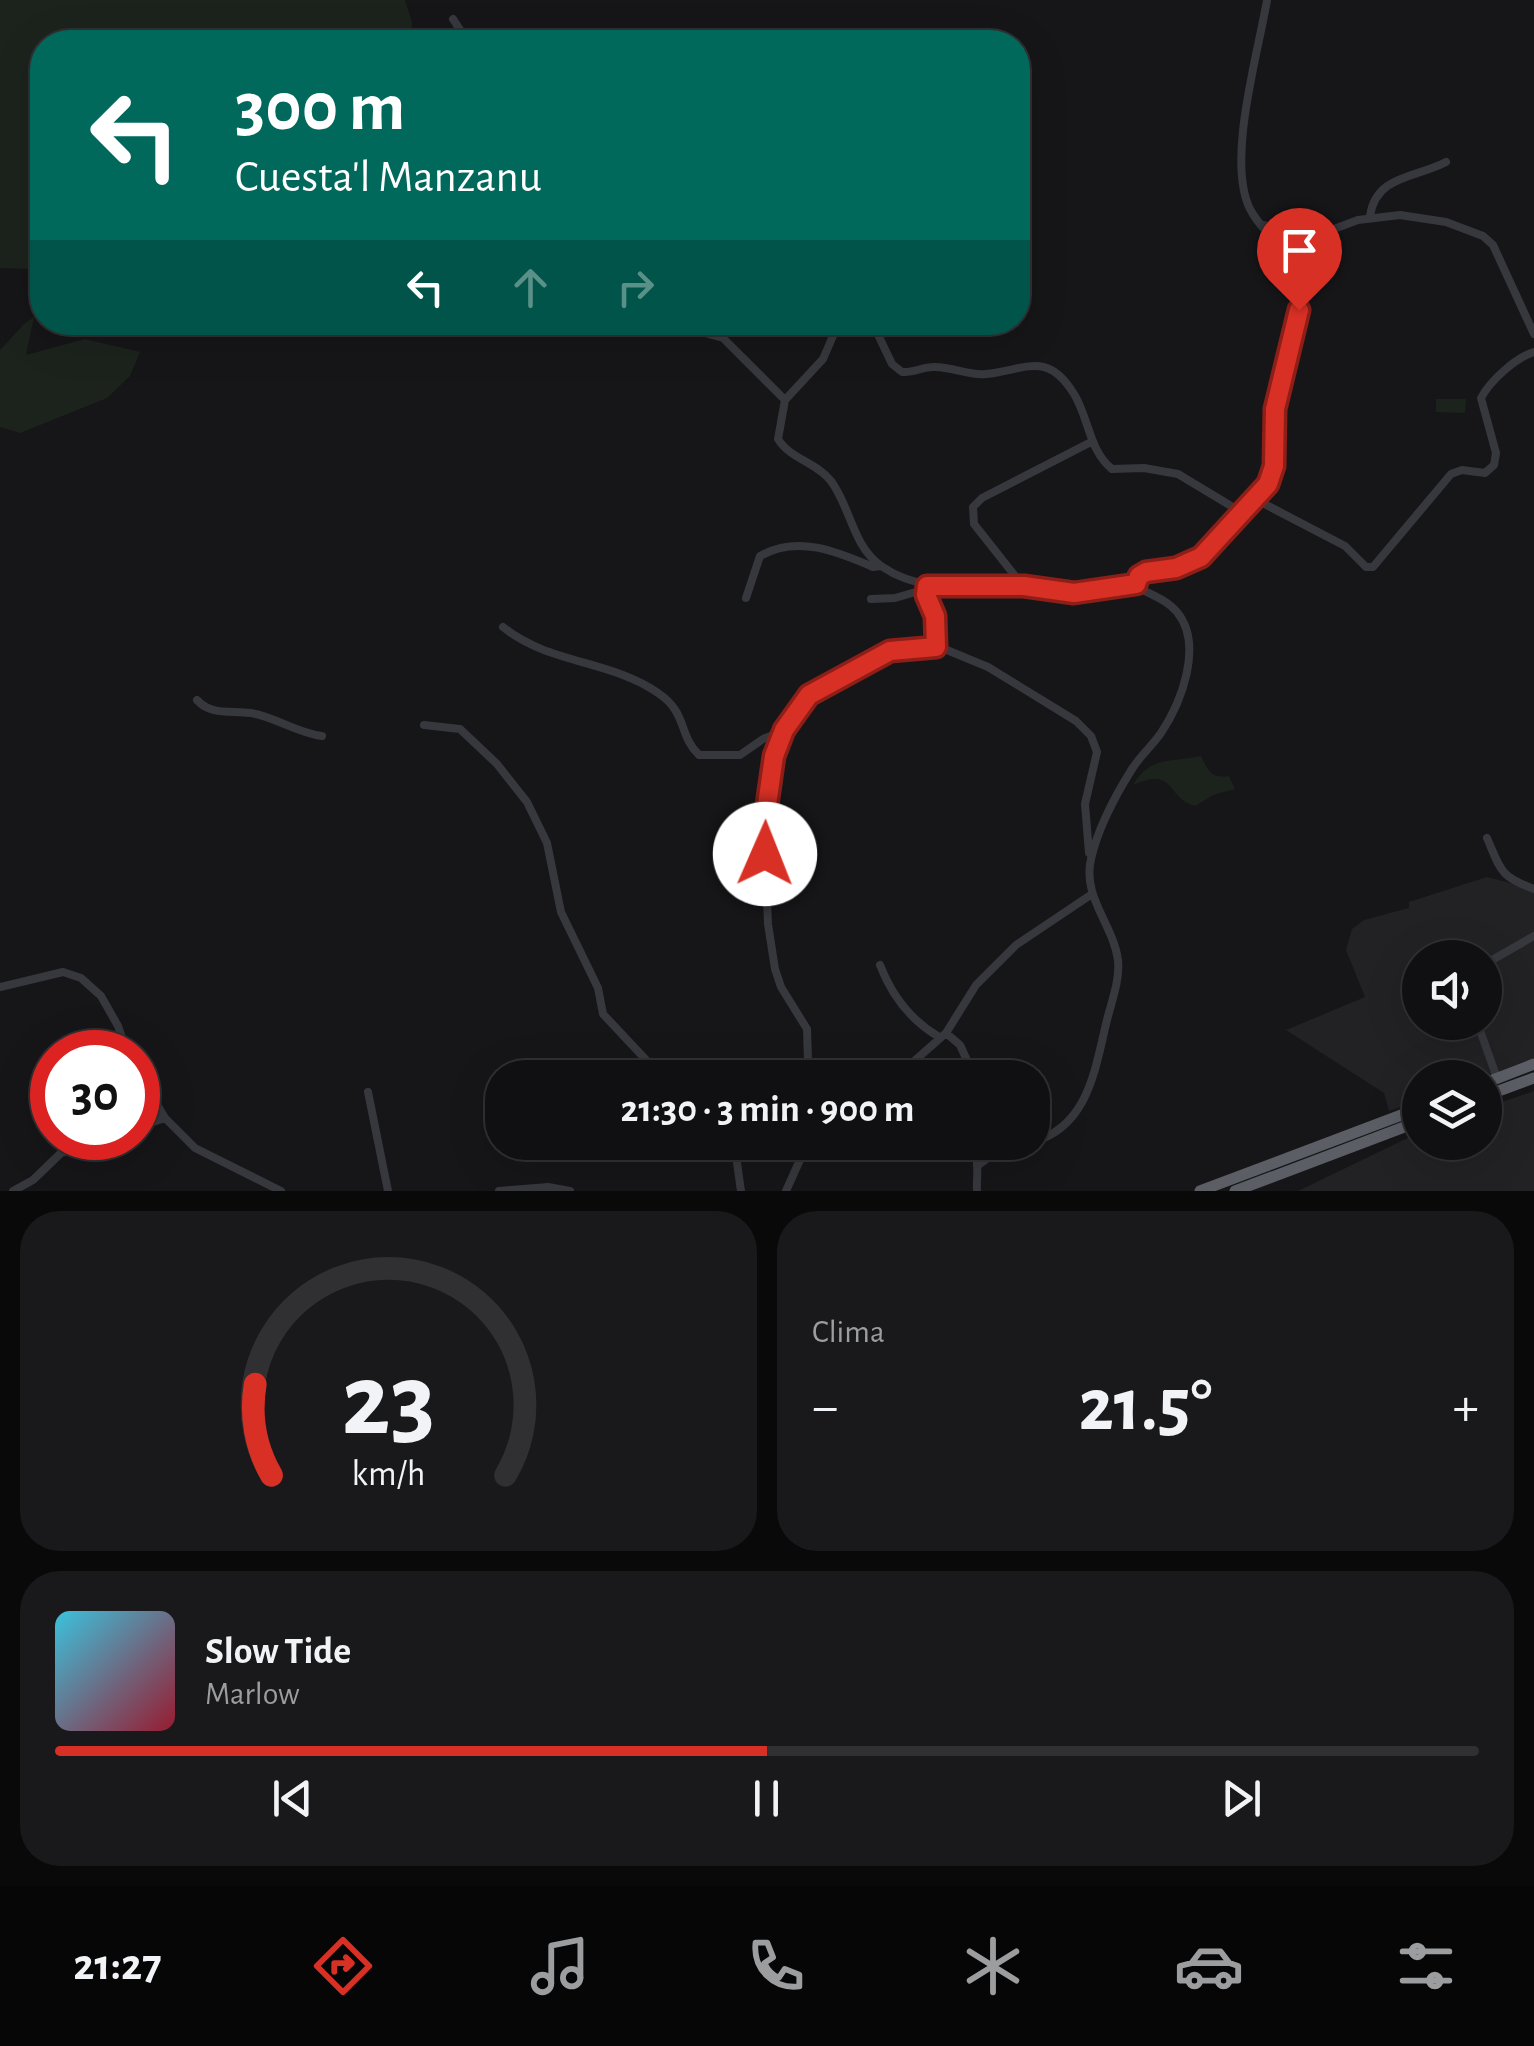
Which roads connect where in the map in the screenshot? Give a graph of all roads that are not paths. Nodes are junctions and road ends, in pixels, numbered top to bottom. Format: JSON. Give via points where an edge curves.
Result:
{"nodes":[{"id":1,"x":1267,"y":0,"type":"edge"},
{"id":2,"x":454,"y":19,"type":"dead end"},
{"id":3,"x":461,"y":30,"type":"edge"},
{"id":4,"x":1446,"y":162,"type":"dead end"},
{"id":5,"x":1370,"y":216,"type":"junction"},
{"id":6,"x":1263,"y":225,"type":"junction"},
{"id":7,"x":1323,"y":233,"type":"junction"},
{"id":8,"x":1300,"y":270,"type":"junction"},
{"id":9,"x":1534,"y":334,"type":"edge"},
{"id":10,"x":712,"y":335,"type":"edge"},
{"id":11,"x":833,"y":335,"type":"edge"},
{"id":12,"x":878,"y":335,"type":"edge"},
{"id":13,"x":1534,"y":352,"type":"edge"},
{"id":14,"x":785,"y":400,"type":"junction"},
{"id":15,"x":1093,"y":441,"type":"junction"},
{"id":16,"x":1253,"y":498,"type":"junction"},
{"id":17,"x":1242,"y":512,"type":"junction"},
{"id":18,"x":881,"y":566,"type":"junction"},
{"id":19,"x":1136,"y":584,"type":"junction"},
{"id":20,"x":1024,"y":586,"type":"junction"},
{"id":21,"x":926,"y":588,"type":"junction"},
{"id":22,"x":746,"y":598,"type":"dead end"},
{"id":23,"x":871,"y":598,"type":"dead end"},
{"id":24,"x":503,"y":628,"type":"dead end"},
{"id":25,"x":936,"y":647,"type":"junction"},
{"id":26,"x":197,"y":700,"type":"dead end"},
{"id":27,"x":424,"y":724,"type":"dead end"},
{"id":28,"x":784,"y":730,"type":"junction"},
{"id":29,"x":322,"y":736,"type":"dead end"},
{"id":30,"x":1487,"y":838,"type":"dead end"},
{"id":31,"x":1090,"y":862,"type":"junction"},
{"id":32,"x":1534,"y":889,"type":"edge"},
{"id":33,"x":1092,"y":894,"type":"junction"},
{"id":34,"x":1534,"y":936,"type":"edge"},
{"id":35,"x":1502,"y":954,"type":"edge"},
{"id":36,"x":880,"y":965,"type":"dead end"},
{"id":37,"x":0,"y":987,"type":"edge"},
{"id":38,"x":119,"y":1030,"type":"edge"},
{"id":39,"x":942,"y":1035,"type":"junction"},
{"id":40,"x":646,"y":1060,"type":"edge"},
{"id":41,"x":808,"y":1060,"type":"edge"},
{"id":42,"x":914,"y":1060,"type":"edge"},
{"id":43,"x":967,"y":1060,"type":"edge"},
{"id":44,"x":1534,"y":1064,"type":"edge"},
{"id":45,"x":1502,"y":1076,"type":"edge"},
{"id":46,"x":1534,"y":1078,"type":"edge"},
{"id":47,"x":1502,"y":1090,"type":"edge"},
{"id":48,"x":368,"y":1092,"type":"dead end"},
{"id":49,"x":160,"y":1108,"type":"edge"},
{"id":50,"x":1402,"y":1115,"type":"edge"},
{"id":51,"x":166,"y":1118,"type":"junction"},
{"id":52,"x":160,"y":1120,"type":"edge"},
{"id":53,"x":1402,"y":1127,"type":"edge"},
{"id":54,"x":1050,"y":1136,"type":"edge"},
{"id":55,"x":53,"y":1160,"type":"edge"},
{"id":56,"x":737,"y":1160,"type":"edge"},
{"id":57,"x":800,"y":1160,"type":"edge"},
{"id":58,"x":977,"y":1160,"type":"edge"},
{"id":59,"x":986,"y":1160,"type":"edge"},
{"id":60,"x":978,"y":1166,"type":"junction"},
{"id":61,"x":13,"y":1191,"type":"edge"},
{"id":62,"x":281,"y":1191,"type":"edge"},
{"id":63,"x":388,"y":1191,"type":"edge"},
{"id":64,"x":499,"y":1191,"type":"edge"},
{"id":65,"x":570,"y":1191,"type":"edge"},
{"id":66,"x":741,"y":1191,"type":"edge"},
{"id":67,"x":786,"y":1191,"type":"edge"},
{"id":68,"x":977,"y":1191,"type":"edge"},
{"id":69,"x":1200,"y":1191,"type":"edge"},
{"id":70,"x":1234,"y":1191,"type":"edge"}],
"edges":[{"from":1,"to":6,"type":"street","via":[[1241,150],[1242,190]]},
{"from":2,"to":3,"type":"street"},
{"from":4,"to":5,"type":"street","via":[[1390,181]]},
{"from":5,"to":7,"type":"street"},
{"from":5,"to":9,"type":"street","via":[[1446,222],[1489,240]]},
{"from":6,"to":7,"type":"street"},
{"from":6,"to":8,"type":"street"},
{"from":7,"to":8,"type":"street","via":[[1304,254]]},
{"from":8,"to":16,"type":"street","via":[[1299,310],[1275,409],[1272,474]]},
{"from":10,"to":14,"type":"street"},
{"from":11,"to":14,"type":"street","via":[[823,359]]},
{"from":12,"to":15,"type":"street","via":[[892,364],[907,373],[937,366],[985,375],[1032,364],[1048,368],[1076,397]]},
{"from":13,"to":16,"type":"street","via":[[1514,362],[1481,398],[1494,465],[1485,473],[1451,474],[1373,567]]},
{"from":14,"to":18,"type":"street","via":[[778,439],[830,479],[857,538]]},
{"from":15,"to":17,"type":"street","via":[[1112,469],[1178,474]]},
{"from":15,"to":20,"type":"street","via":[[973,507],[974,524]]},
{"from":16,"to":17,"type":"street"},
{"from":17,"to":19,"type":"street","via":[[1201,557],[1146,572]]},
{"from":18,"to":21,"type":"street"},
{"from":18,"to":22,"type":"street","via":[[791,546],[760,556]]},
{"from":19,"to":20,"type":"street","via":[[1074,593]]},
{"from":19,"to":31,"type":"street","via":[[1182,620],[1186,672],[1171,716],[1123,784]]},
{"from":20,"to":21,"type":"street"},
{"from":21,"to":23,"type":"street"},
{"from":21,"to":25,"type":"street"},
{"from":24,"to":28,"type":"street","via":[[540,651],[655,690],[678,710],[699,756],[740,755]]},
{"from":25,"to":28,"type":"street","via":[[890,651],[816,690]]},
{"from":25,"to":31,"type":"street","via":[[988,667],[1091,736],[1097,752],[1085,804]]},
{"from":26,"to":29,"type":"street","via":[[214,711],[253,713]]},
{"from":27,"to":40,"type":"street","via":[[460,729],[527,802],[547,842],[560,912],[598,988],[603,1014]]},
{"from":28,"to":41,"type":"street","via":[[764,826],[768,924],[777,978],[808,1029]]},
{"from":30,"to":32,"type":"street","via":[[1500,872]]},
{"from":31,"to":33,"type":"street"},
{"from":33,"to":39,"type":"street","via":[[1016,944],[976,985]]},
{"from":33,"to":54,"type":"street","via":[[1117,953],[1117,984],[1088,1093]]},
{"from":34,"to":35,"type":"street"},
{"from":36,"to":39,"type":"street","via":[[910,1015]]},
{"from":37,"to":38,"type":"street","via":[[63,972],[81,978],[101,996]]},
{"from":39,"to":42,"type":"street"},
{"from":39,"to":43,"type":"street","via":[[960,1045]]},
{"from":44,"to":45,"type":"highway"},
{"from":46,"to":47,"type":"highway"},
{"from":48,"to":63,"type":"street"},
{"from":49,"to":51,"type":"street"},
{"from":50,"to":69,"type":"highway"},
{"from":51,"to":52,"type":"street"},
{"from":51,"to":62,"type":"street","via":[[206,1154]]},
{"from":53,"to":70,"type":"highway"},
{"from":55,"to":61,"type":"street"},
{"from":56,"to":66,"type":"street"},
{"from":57,"to":67,"type":"street"},
{"from":58,"to":60,"type":"street"},
{"from":59,"to":60,"type":"street"},
{"from":60,"to":68,"type":"street"},
{"from":64,"to":65,"type":"street"}]}
